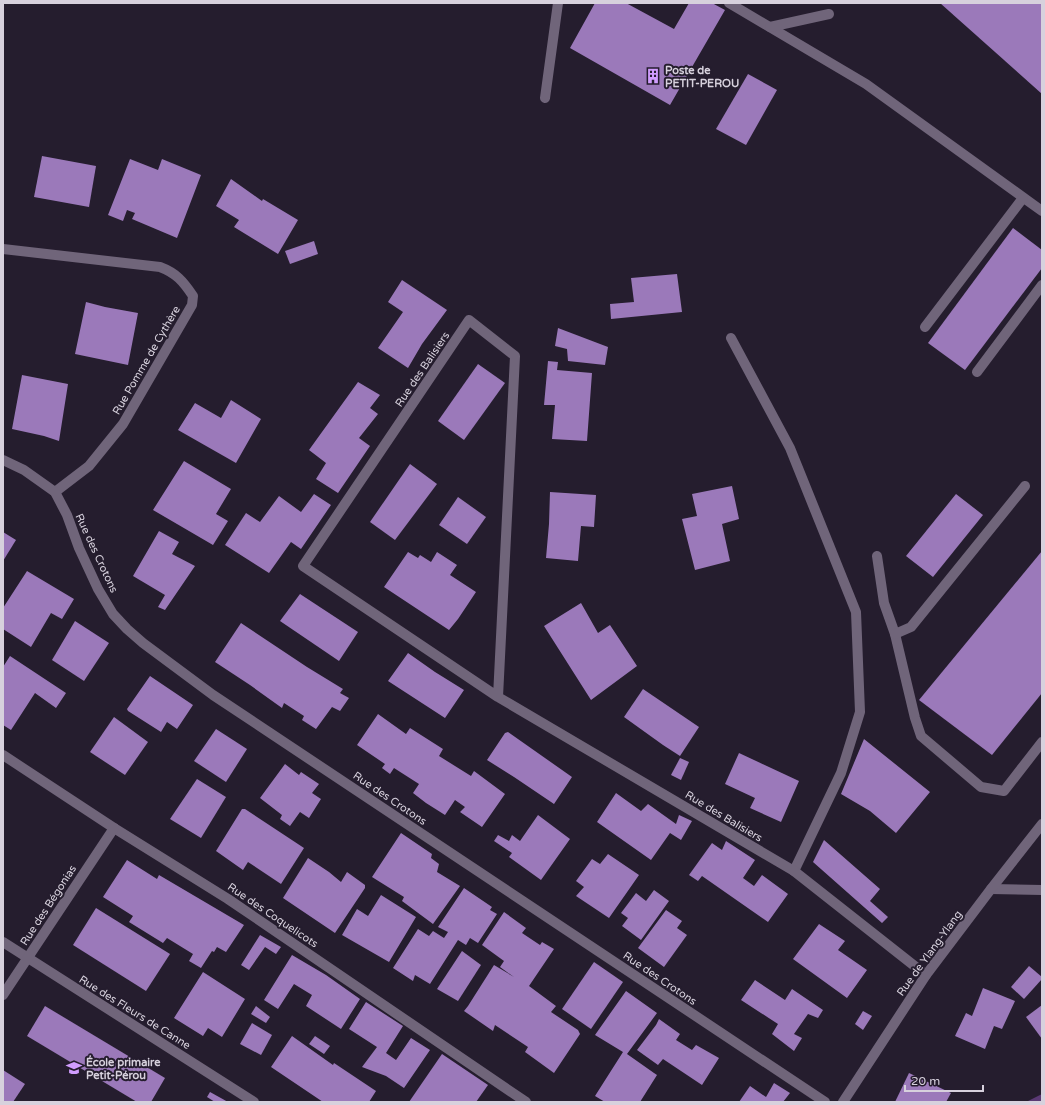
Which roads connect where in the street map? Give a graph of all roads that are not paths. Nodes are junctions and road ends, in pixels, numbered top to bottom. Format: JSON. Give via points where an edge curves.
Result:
{"nodes":[{"id":1,"x":558,"y":3,"type":"edge"},
{"id":2,"x":729,"y":3,"type":"edge"},
{"id":3,"x":829,"y":14,"type":"dead end"},
{"id":4,"x":770,"y":27,"type":"junction"},
{"id":5,"x":545,"y":98,"type":"dead end"},
{"id":6,"x":1023,"y":198,"type":"junction"},
{"id":7,"x":1042,"y":211,"type":"edge"},
{"id":8,"x":3,"y":249,"type":"edge"},
{"id":9,"x":1042,"y":284,"type":"edge"},
{"id":10,"x":925,"y":327,"type":"dead end"},
{"id":11,"x":731,"y":338,"type":"dead end"},
{"id":12,"x":977,"y":372,"type":"dead end"},
{"id":13,"x":3,"y":460,"type":"edge"},
{"id":14,"x":1025,"y":486,"type":"dead end"},
{"id":15,"x":55,"y":492,"type":"junction"},
{"id":16,"x":877,"y":556,"type":"dead end"},
{"id":17,"x":895,"y":634,"type":"junction"},
{"id":18,"x":498,"y":697,"type":"junction"},
{"id":19,"x":1042,"y":742,"type":"edge"},
{"id":20,"x":3,"y":755,"type":"edge"},
{"id":21,"x":1042,"y":824,"type":"edge"},
{"id":22,"x":114,"y":828,"type":"junction"},
{"id":23,"x":794,"y":871,"type":"junction"},
{"id":24,"x":991,"y":889,"type":"junction"},
{"id":25,"x":1042,"y":890,"type":"edge"},
{"id":26,"x":3,"y":942,"type":"edge"},
{"id":27,"x":27,"y":959,"type":"junction"},
{"id":28,"x":926,"y":975,"type":"junction"},
{"id":29,"x":3,"y":995,"type":"edge"},
{"id":30,"x":254,"y":1102,"type":"edge"},
{"id":31,"x":526,"y":1102,"type":"edge"},
{"id":32,"x":825,"y":1102,"type":"edge"},
{"id":33,"x":843,"y":1102,"type":"edge"}],
"edges":[{"from":1,"to":5,"type":"street"},
{"from":2,"to":4,"type":"street"},
{"from":3,"to":4,"type":"street"},
{"from":4,"to":6,"type":"street","via":[[866,84]]},
{"from":6,"to":7,"type":"street"},
{"from":6,"to":10,"type":"street"},
{"from":8,"to":15,"type":"street","name":"Rue Pomme de Cythère","via":[[160,267],[170,270],[180,278],[193,296],[192,305],[123,424],[89,466]]},
{"from":9,"to":12,"type":"street"},
{"from":11,"to":23,"type":"street","via":[[790,448],[856,612],[860,712],[841,773]]},
{"from":13,"to":15,"type":"street","name":"Rue des Crotons","via":[[24,470]]},
{"from":14,"to":17,"type":"street","via":[[911,627]]},
{"from":15,"to":32,"type":"street","name":"Rue des Crotons","via":[[98,589],[113,614],[143,643],[220,700]]},
{"from":16,"to":17,"type":"street","via":[[884,603]]},
{"from":17,"to":19,"type":"street","via":[[921,736],[981,787],[1004,791]]},
{"from":18,"to":18,"type":"street","name":"Rue des Balisiers","via":[[515,356],[469,320],[303,566]]},
{"from":18,"to":23,"type":"street","name":"Rue des Balisiers"},
{"from":20,"to":22,"type":"street","name":"Rue des Coquelicots"},
{"from":21,"to":24,"type":"street","name":"Rue de Ylang-Ylang"},
{"from":22,"to":27,"type":"street","name":"Rue des Bégonias"},
{"from":22,"to":31,"type":"street","name":"Rue des Coquelicots","via":[[228,899]]},
{"from":23,"to":28,"type":"street","name":"Rue des Balisiers"},
{"from":24,"to":25,"type":"street"},
{"from":24,"to":28,"type":"street","name":"Rue de Ylang-Ylang"},
{"from":26,"to":27,"type":"street","name":"Rue des Fleurs de Canne"},
{"from":27,"to":29,"type":"street","name":"Rue des Bégonias"},
{"from":27,"to":30,"type":"street","name":"Rue des Fleurs de Canne"},
{"from":28,"to":33,"type":"street","name":"Rue de Ylang-Ylang"}]}
